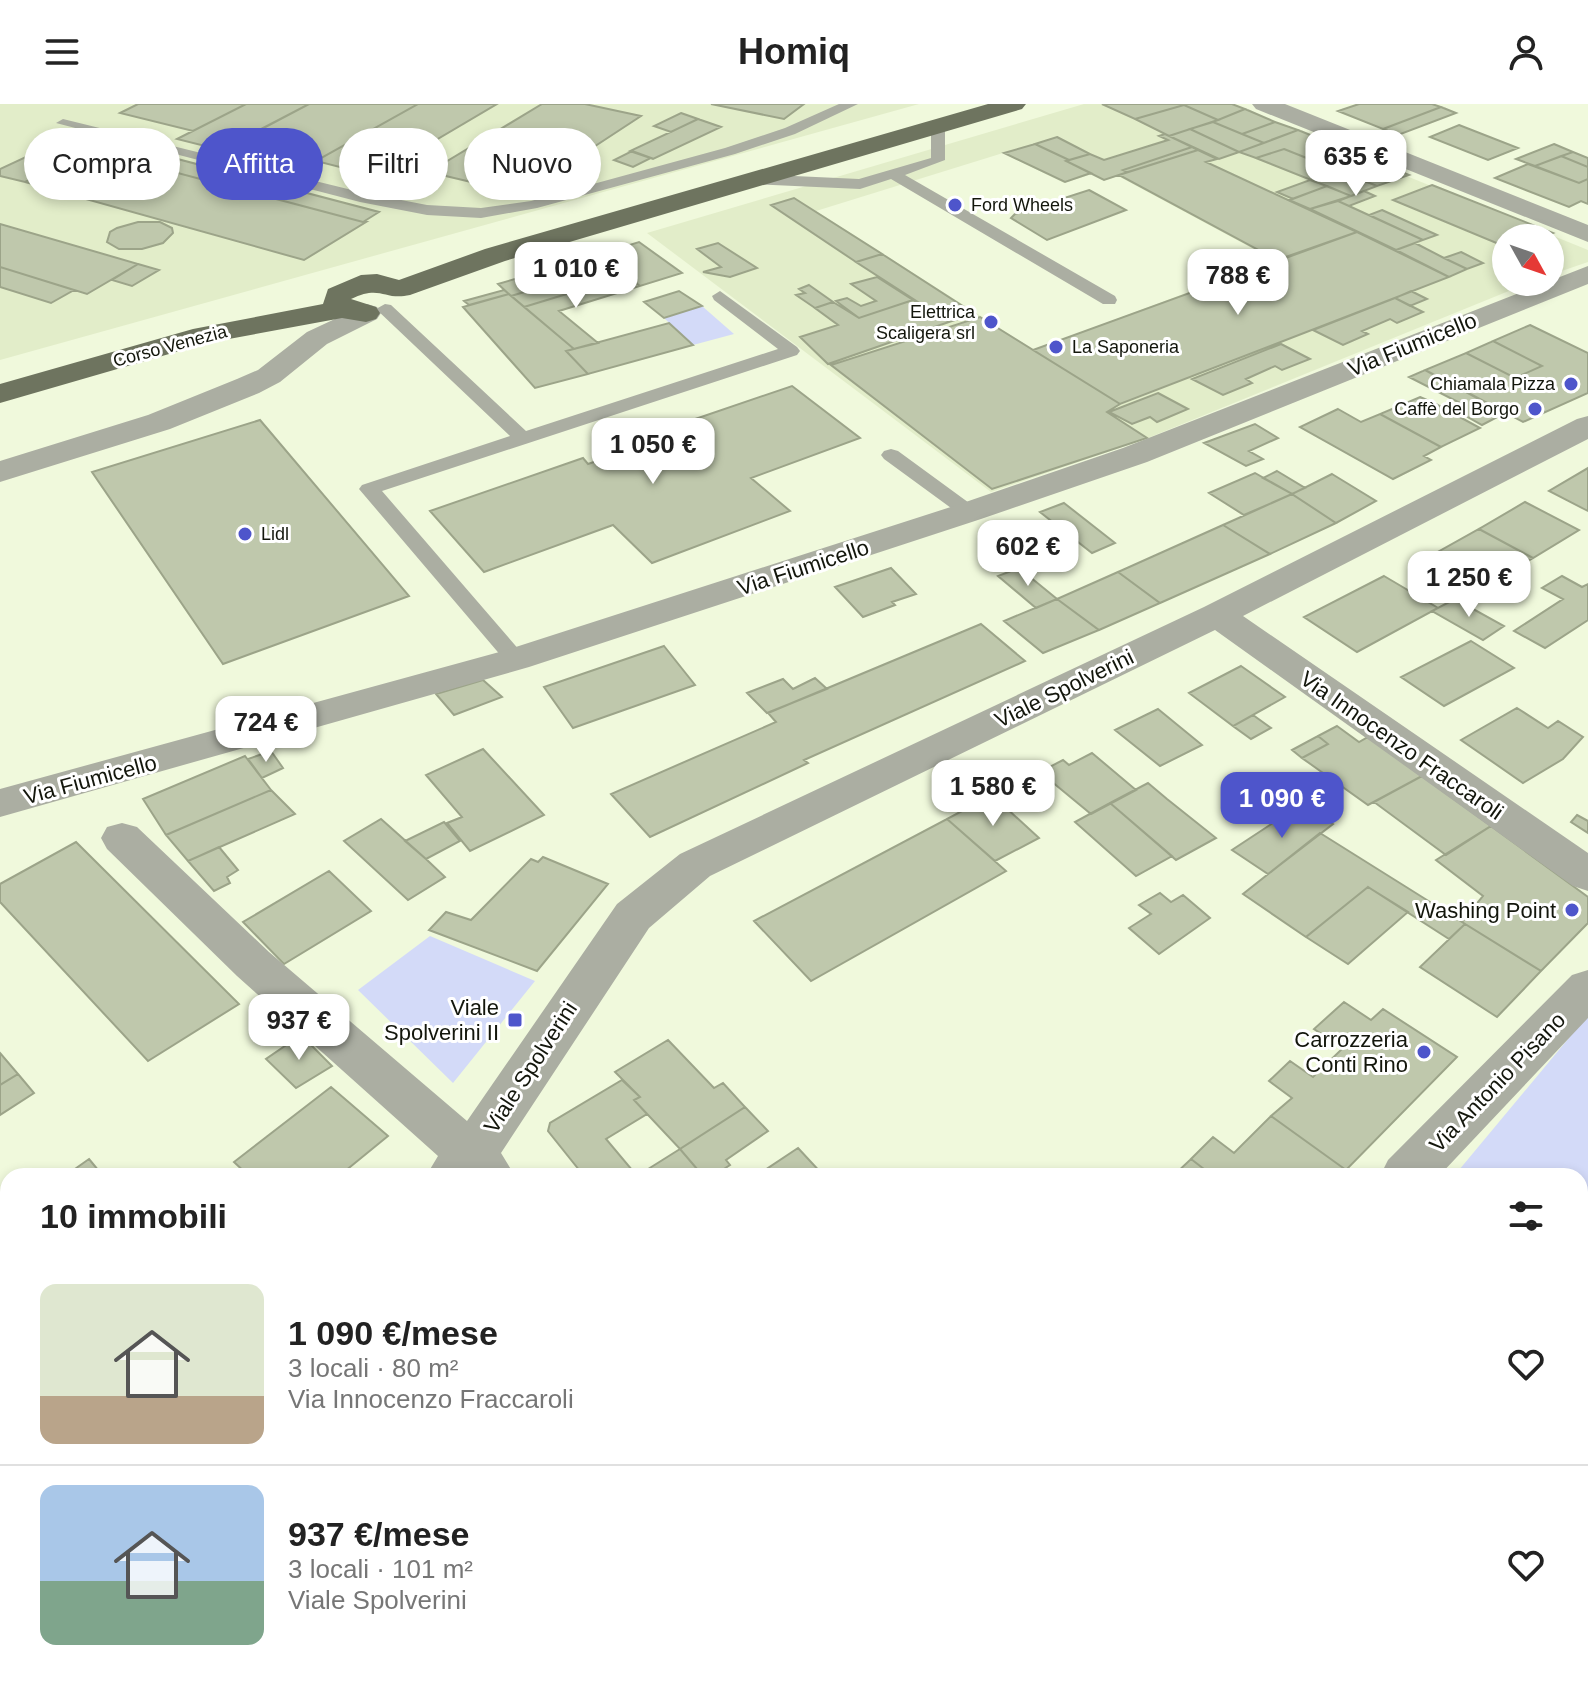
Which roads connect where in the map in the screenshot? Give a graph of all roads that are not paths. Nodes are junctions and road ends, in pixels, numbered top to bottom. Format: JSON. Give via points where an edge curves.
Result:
{"nodes":[{"id":1,"x":825,"y":104,"type":"edge"},
{"id":2,"x":851,"y":104,"type":"edge"},
{"id":3,"x":1014,"y":104,"type":"edge"},
{"id":4,"x":1264,"y":104,"type":"edge"},
{"id":5,"x":63,"y":123,"type":"dead end"},
{"id":6,"x":938,"y":126,"type":"junction"},
{"id":7,"x":790,"y":129,"type":"junction"},
{"id":8,"x":892,"y":174,"type":"junction"},
{"id":9,"x":752,"y":179,"type":"junction"},
{"id":10,"x":1588,"y":234,"type":"edge"},
{"id":11,"x":1588,"y":274,"type":"edge"},
{"id":12,"x":720,"y":296,"type":"dead end"},
{"id":13,"x":1109,"y":300,"type":"dead end"},
{"id":14,"x":374,"y":305,"type":"junction"},
{"id":15,"x":0,"y":394,"type":"edge"},
{"id":16,"x":1588,"y":426,"type":"edge"},
{"id":17,"x":523,"y":438,"type":"junction"},
{"id":18,"x":891,"y":455,"type":"dead end"},
{"id":19,"x":0,"y":472,"type":"edge"},
{"id":20,"x":969,"y":512,"type":"junction"},
{"id":21,"x":1217,"y":615,"type":"junction"},
{"id":22,"x":516,"y":659,"type":"junction"},
{"id":23,"x":0,"y":803,"type":"edge"},
{"id":24,"x":122,"y":838,"type":"dead end"},
{"id":25,"x":1588,"y":875,"type":"edge"},
{"id":26,"x":1588,"y":988,"type":"edge"},
{"id":27,"x":470,"y":1168,"type":"edge"},
{"id":28,"x":472,"y":1168,"type":"edge"},
{"id":29,"x":1414,"y":1168,"type":"edge"}],
"edges":[{"from":1,"to":7,"type":"lane"},
{"from":2,"to":7,"type":"lane"},
{"from":3,"to":6,"type":"main road","name":"Corso Venezia"},
{"from":4,"to":10,"type":"street"},
{"from":5,"to":7,"type":"lane","via":[[360,197],[427,210],[481,213],[629,180]]},
{"from":6,"to":8,"type":"lane","via":[[938,160]]},
{"from":6,"to":9,"type":"main road","name":"Corso Venezia"},
{"from":8,"to":9,"type":"lane","via":[[860,184]]},
{"from":8,"to":13,"type":"lane"},
{"from":9,"to":14,"type":"main road","name":"Corso Venezia","via":[[495,255]]},
{"from":11,"to":20,"type":"street","name":"Via Fiumicello","via":[[1135,455]]},
{"from":12,"to":17,"type":"lane","via":[[791,351]]},
{"from":14,"to":15,"type":"main road","name":"Corso Venezia","via":[[203,335]]},
{"from":14,"to":17,"type":"lane"},
{"from":14,"to":19,"type":"street","via":[[248,386],[159,422]]},
{"from":16,"to":21,"type":"street","name":"Viale Spolverini"},
{"from":17,"to":22,"type":"lane","via":[[369,489]]},
{"from":18,"to":20,"type":"lane"},
{"from":20,"to":22,"type":"street","name":"Via Fiumicello"},
{"from":21,"to":25,"type":"street","name":"Via Innocenzo Fraccaroli"},
{"from":21,"to":28,"type":"street","name":"Viale Spolverini","via":[[695,865],[633,916]]},
{"from":22,"to":23,"type":"street","name":"Via Fiumicello"},
{"from":24,"to":27,"type":"street","name":"Viale Spolverini"},
{"from":26,"to":29,"type":"street","name":"Via Antonio Pisano"}]}
